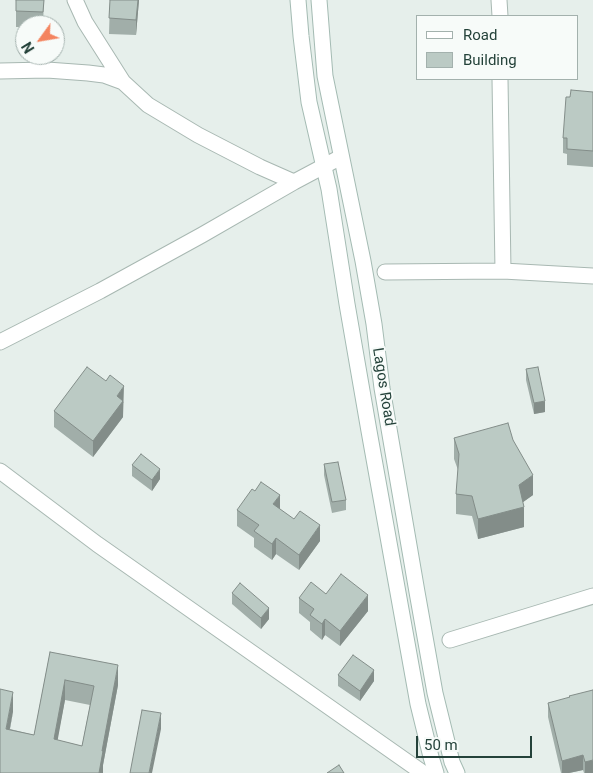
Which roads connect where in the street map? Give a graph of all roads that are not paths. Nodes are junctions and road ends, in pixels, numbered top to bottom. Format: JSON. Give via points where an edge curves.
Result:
{"nodes":[{"id":1,"x":75,"y":0,"type":"edge"},
{"id":2,"x":298,"y":0,"type":"edge"},
{"id":3,"x":319,"y":0,"type":"edge"},
{"id":4,"x":499,"y":0,"type":"edge"},
{"id":5,"x":500,"y":15,"type":"edge"},
{"id":6,"x":0,"y":71,"type":"edge"},
{"id":7,"x":500,"y":80,"type":"edge"},
{"id":8,"x":123,"y":82,"type":"junction"},
{"id":9,"x":342,"y":157,"type":"junction"},
{"id":10,"x":324,"y":166,"type":"junction"},
{"id":11,"x":294,"y":182,"type":"junction"},
{"id":12,"x":503,"y":271,"type":"junction"},
{"id":13,"x":385,"y":272,"type":"dead end"},
{"id":14,"x":593,"y":276,"type":"edge"},
{"id":15,"x":0,"y":342,"type":"edge"},
{"id":16,"x":0,"y":471,"type":"edge"},
{"id":17,"x":593,"y":596,"type":"edge"},
{"id":18,"x":450,"y":640,"type":"dead end"},
{"id":19,"x":423,"y":773,"type":"edge"},
{"id":20,"x":436,"y":773,"type":"edge"},
{"id":21,"x":457,"y":773,"type":"edge"}],
"edges":[{"from":1,"to":8,"type":"street"},
{"from":2,"to":10,"type":"street","name":"Lagos Road","via":[[309,102]]},
{"from":3,"to":9,"type":"street","name":"Lagos Road","via":[[325,76]]},
{"from":4,"to":5,"type":"street"},
{"from":6,"to":8,"type":"street","via":[[88,72]]},
{"from":7,"to":12,"type":"street"},
{"from":8,"to":11,"type":"street","via":[[148,105],[198,135]]},
{"from":9,"to":10,"type":"street"},
{"from":9,"to":21,"type":"street","name":"Lagos Road","via":[[374,324],[382,388],[435,693]]},
{"from":10,"to":11,"type":"street"},
{"from":10,"to":20,"type":"street","name":"Lagos Road","via":[[418,704]]},
{"from":11,"to":15,"type":"street","via":[[109,286]]},
{"from":12,"to":13,"type":"street"},
{"from":12,"to":14,"type":"street"},
{"from":16,"to":19,"type":"street","via":[[96,544]]},
{"from":17,"to":18,"type":"street"}]}
